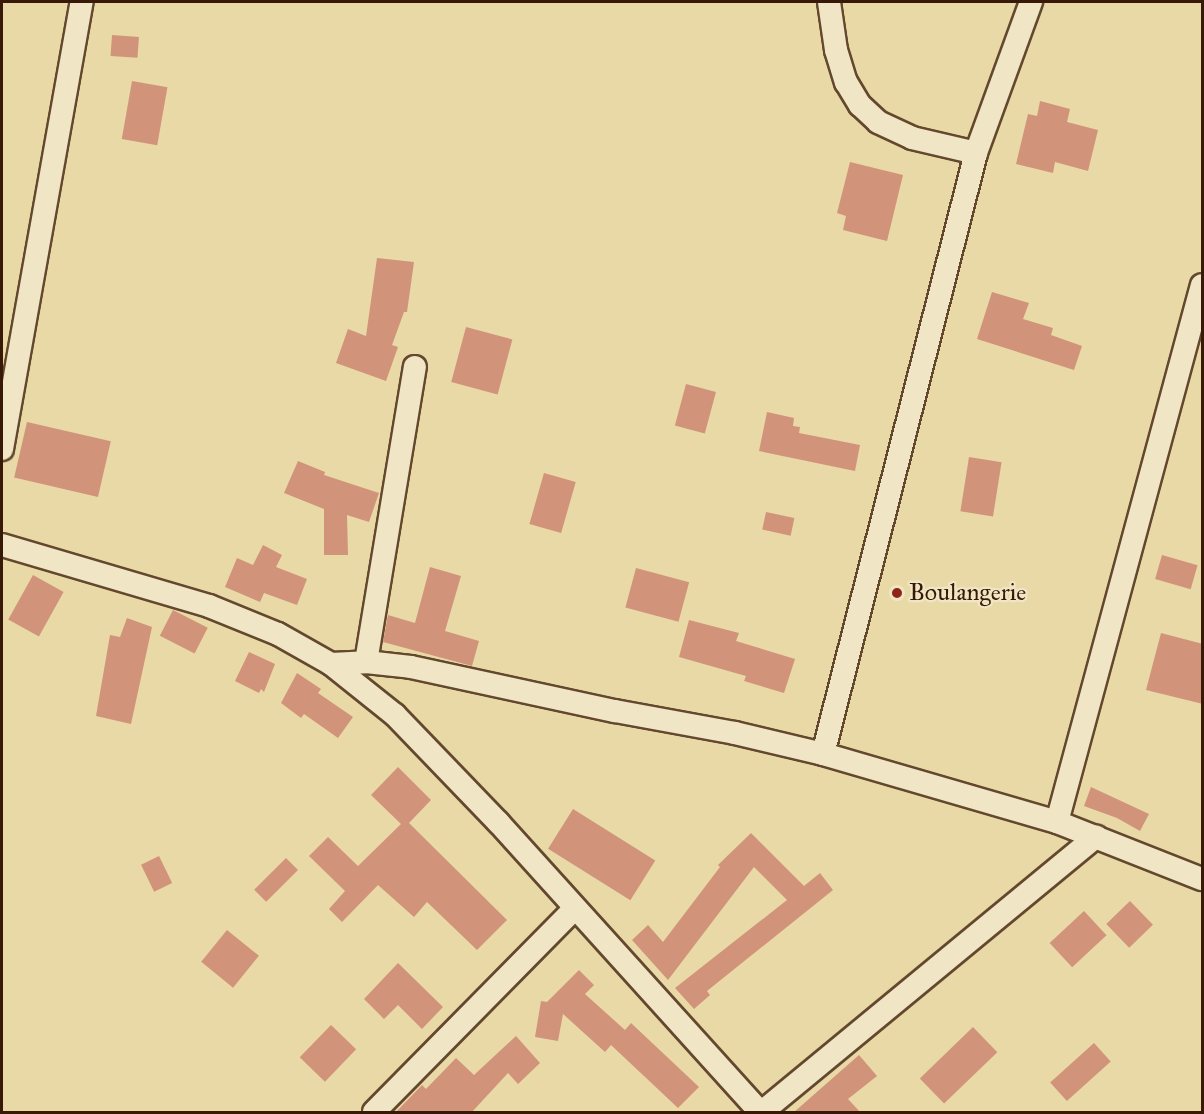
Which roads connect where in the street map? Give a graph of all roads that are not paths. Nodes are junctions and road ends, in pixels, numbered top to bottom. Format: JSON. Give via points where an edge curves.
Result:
{"nodes":[{"id":1,"x":82,"y":2,"type":"edge"},
{"id":2,"x":829,"y":2,"type":"edge"},
{"id":3,"x":1030,"y":2,"type":"edge"},
{"id":4,"x":976,"y":153,"type":"junction"},
{"id":5,"x":1203,"y":285,"type":"edge"},
{"id":6,"x":415,"y":367,"type":"dead end"},
{"id":7,"x":2,"y":449,"type":"edge"},
{"id":8,"x":2,"y":545,"type":"edge"},
{"id":9,"x":366,"y":662,"type":"junction"},
{"id":10,"x":331,"y":664,"type":"junction"},
{"id":11,"x":822,"y":754,"type":"junction"},
{"id":12,"x":1058,"y":822,"type":"junction"},
{"id":13,"x":1096,"y":837,"type":"junction"},
{"id":14,"x":1203,"y":879,"type":"edge"},
{"id":15,"x":574,"y":908,"type":"junction"},
{"id":16,"x":374,"y":1113,"type":"edge"},
{"id":17,"x":761,"y":1113,"type":"edge"}],
"edges":[{"from":1,"to":7,"type":"street"},
{"from":2,"to":4,"type":"street","via":[[836,50],[846,82],[860,105],[878,122],[912,138]]},
{"from":3,"to":4,"type":"street"},
{"from":4,"to":11,"type":"street"},
{"from":5,"to":12,"type":"street"},
{"from":6,"to":9,"type":"street"},
{"from":8,"to":10,"type":"street","via":[[209,606],[278,633]]},
{"from":9,"to":10,"type":"street"},
{"from":9,"to":11,"type":"street","via":[[448,674]]},
{"from":10,"to":15,"type":"street","via":[[395,715]]},
{"from":11,"to":12,"type":"street"},
{"from":12,"to":13,"type":"street"},
{"from":13,"to":14,"type":"street"},
{"from":13,"to":17,"type":"street"},
{"from":15,"to":16,"type":"street"},
{"from":15,"to":17,"type":"street"}]}
